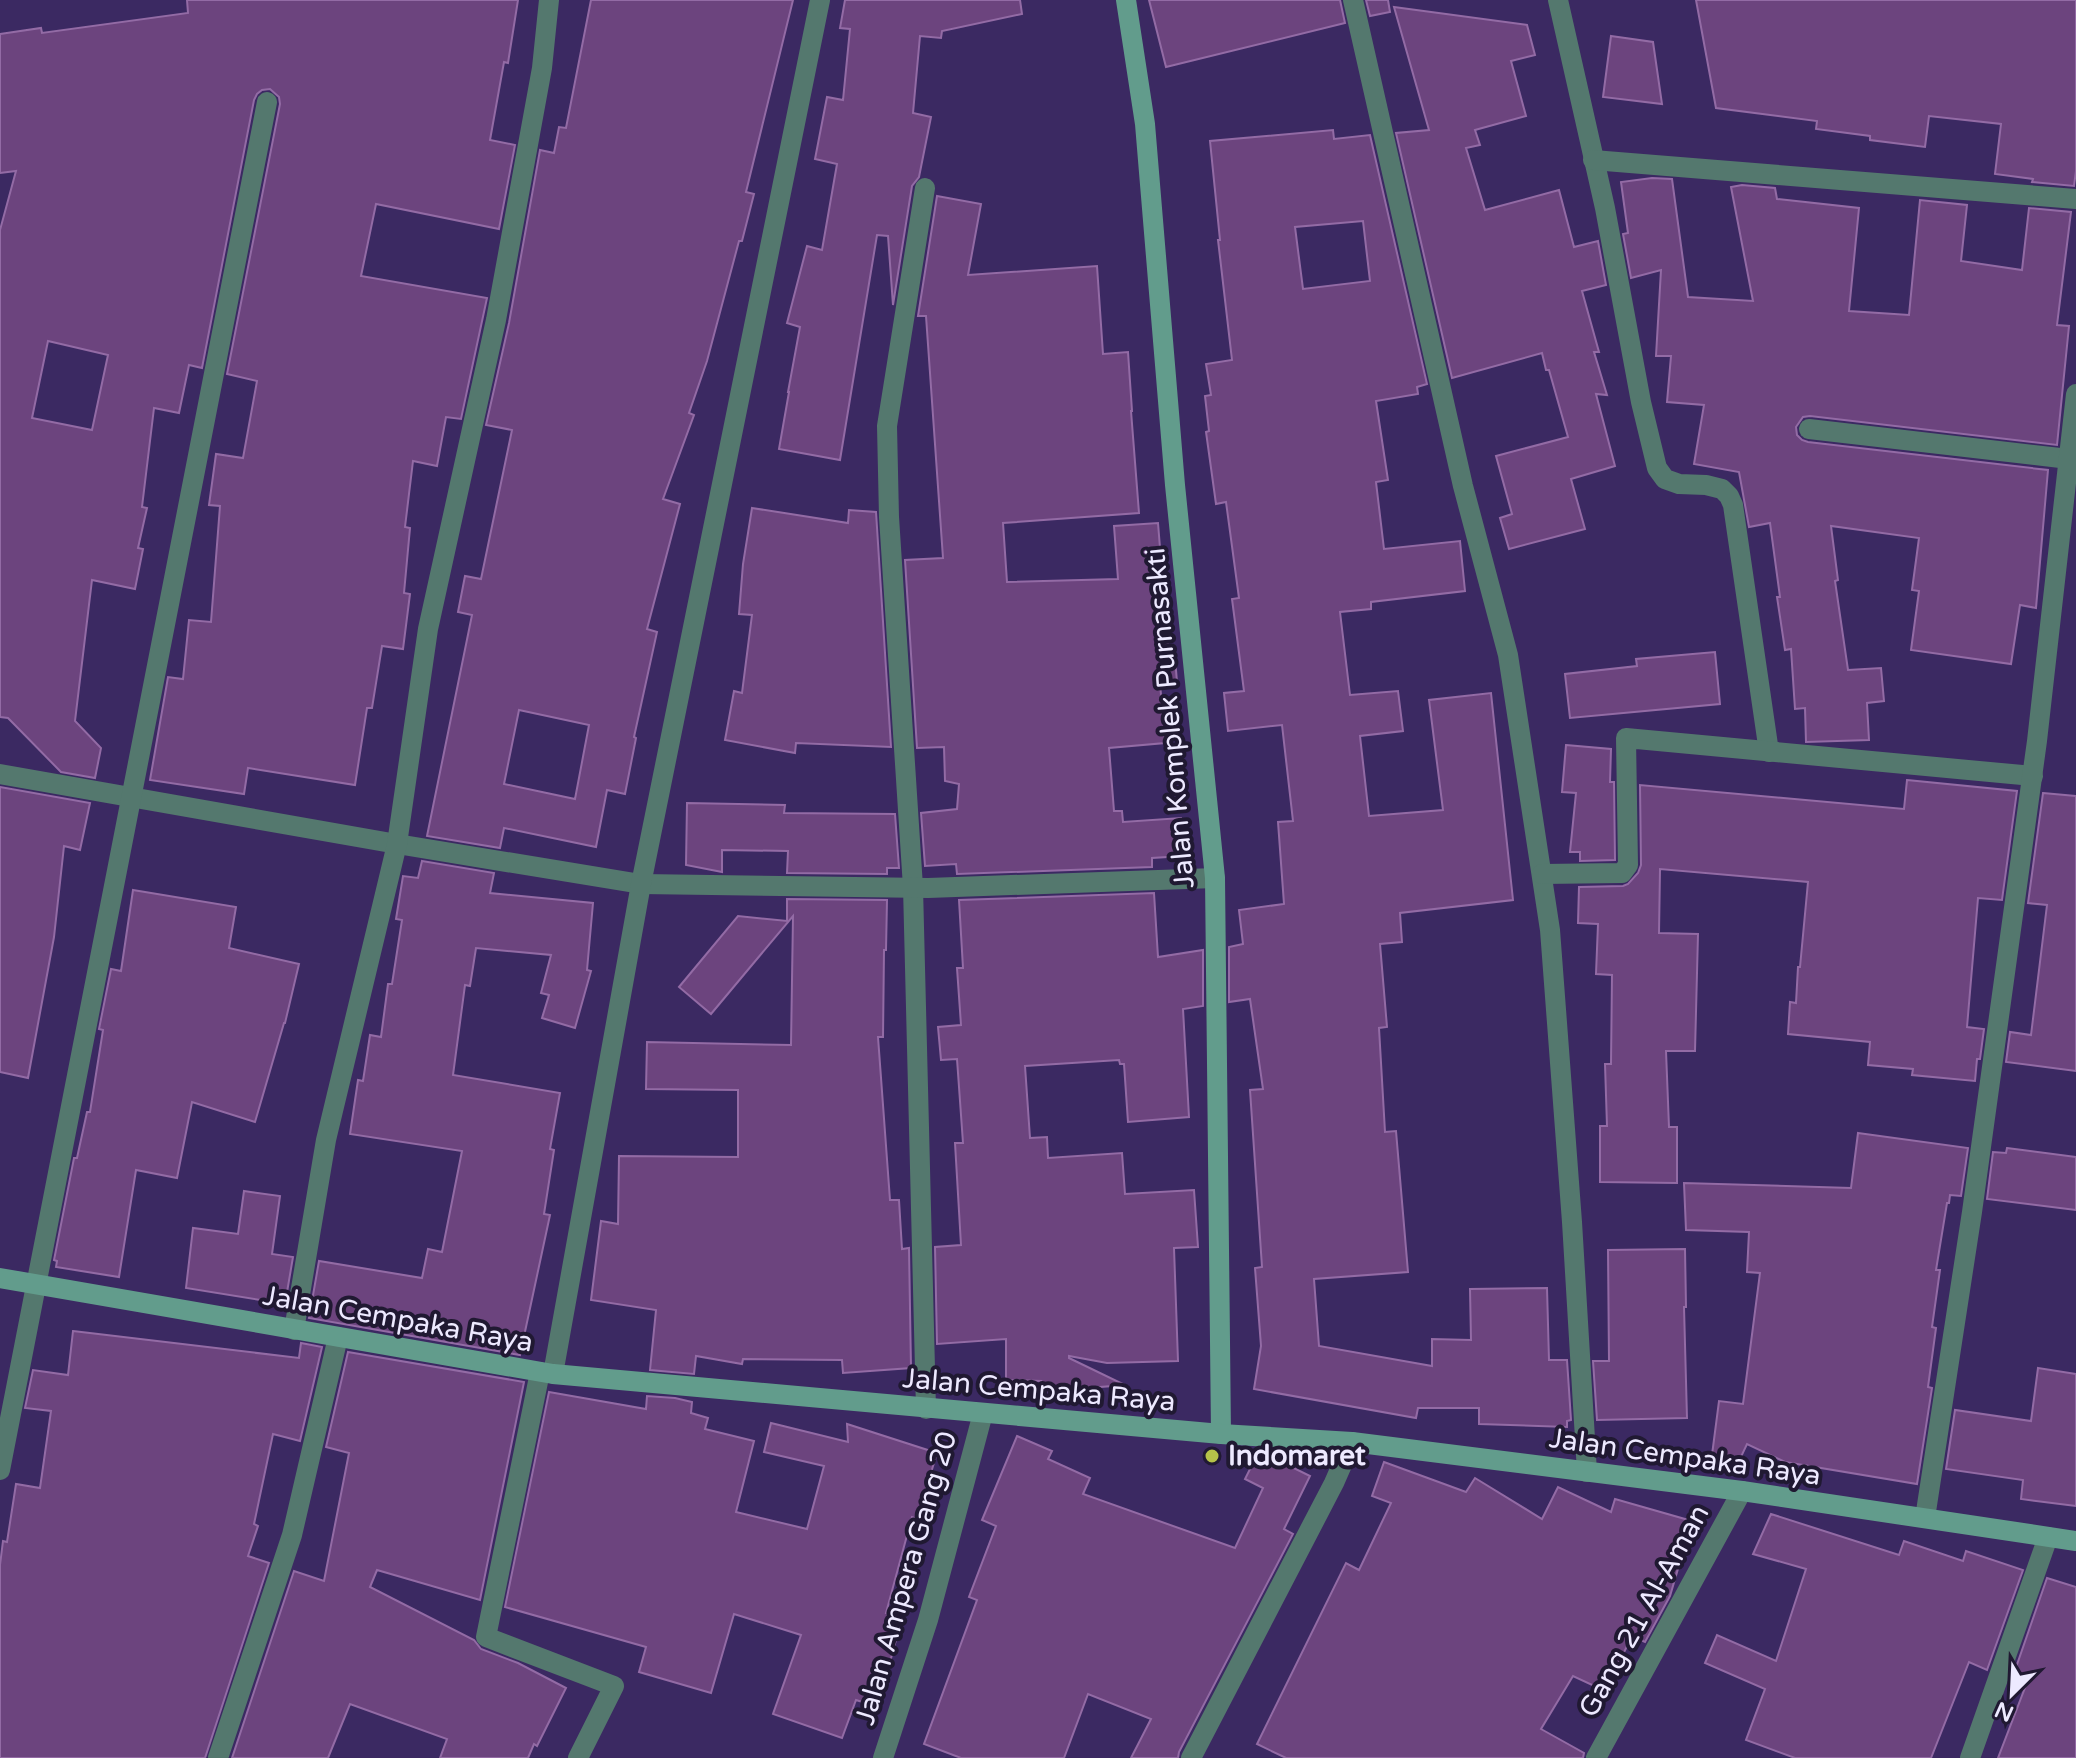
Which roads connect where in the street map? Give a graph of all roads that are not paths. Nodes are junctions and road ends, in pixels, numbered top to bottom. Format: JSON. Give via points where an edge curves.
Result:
{"nodes":[{"id":1,"x":549,"y":0,"type":"edge"},
{"id":2,"x":820,"y":0,"type":"edge"},
{"id":3,"x":1126,"y":0,"type":"edge"},
{"id":4,"x":1353,"y":0,"type":"edge"},
{"id":5,"x":1558,"y":0,"type":"edge"},
{"id":6,"x":267,"y":102,"type":"dead end"},
{"id":7,"x":1593,"y":160,"type":"junction"},
{"id":8,"x":925,"y":188,"type":"dead end"},
{"id":9,"x":2076,"y":199,"type":"edge"},
{"id":10,"x":2076,"y":394,"type":"edge"},
{"id":11,"x":1809,"y":429,"type":"dead end"},
{"id":12,"x":2069,"y":459,"type":"junction"},
{"id":13,"x":1769,"y":752,"type":"junction"},
{"id":14,"x":0,"y":774,"type":"edge"},
{"id":15,"x":2033,"y":776,"type":"junction"},
{"id":16,"x":131,"y":798,"type":"junction"},
{"id":17,"x":397,"y":844,"type":"junction"},
{"id":18,"x":1542,"y":874,"type":"junction"},
{"id":19,"x":1215,"y":878,"type":"junction"},
{"id":20,"x":641,"y":884,"type":"junction"},
{"id":21,"x":913,"y":887,"type":"junction"},
{"id":22,"x":0,"y":1278,"type":"edge"},
{"id":23,"x":37,"y":1285,"type":"junction"},
{"id":24,"x":294,"y":1330,"type":"junction"},
{"id":25,"x":338,"y":1337,"type":"junction"},
{"id":26,"x":546,"y":1373,"type":"junction"},
{"id":27,"x":926,"y":1409,"type":"junction"},
{"id":28,"x":983,"y":1413,"type":"junction"},
{"id":29,"x":1221,"y":1434,"type":"junction"},
{"id":30,"x":1352,"y":1442,"type":"junction"},
{"id":31,"x":0,"y":1470,"type":"edge"},
{"id":32,"x":1587,"y":1472,"type":"junction"},
{"id":33,"x":1742,"y":1491,"type":"junction"},
{"id":34,"x":1925,"y":1518,"type":"junction"},
{"id":35,"x":2048,"y":1537,"type":"junction"},
{"id":36,"x":2076,"y":1541,"type":"edge"},
{"id":37,"x":218,"y":1758,"type":"edge"},
{"id":38,"x":578,"y":1758,"type":"edge"},
{"id":39,"x":883,"y":1758,"type":"edge"},
{"id":40,"x":1191,"y":1758,"type":"edge"},
{"id":41,"x":1596,"y":1758,"type":"edge"},
{"id":42,"x":1970,"y":1758,"type":"edge"}],
"edges":[{"from":1,"to":17,"type":"street","via":[[542,68],[496,320],[428,629]]},
{"from":2,"to":20,"type":"street"},
{"from":3,"to":19,"type":"street","name":"Jalan Komplek Purnasakti","via":[[1145,124]]},
{"from":4,"to":18,"type":"street","via":[[1463,486],[1508,655]]},
{"from":5,"to":7,"type":"street"},
{"from":6,"to":16,"type":"street"},
{"from":7,"to":9,"type":"street"},
{"from":7,"to":13,"type":"street","via":[[1657,468],[1665,479],[1679,484],[1722,489],[1733,505]]},
{"from":8,"to":21,"type":"street","via":[[887,426]]},
{"from":10,"to":12,"type":"street"},
{"from":11,"to":12,"type":"street"},
{"from":12,"to":15,"type":"street"},
{"from":13,"to":15,"type":"street"},
{"from":13,"to":18,"type":"street","via":[[1626,738],[1628,865],[1622,873]]},
{"from":14,"to":16,"type":"street"},
{"from":15,"to":34,"type":"street"},
{"from":16,"to":17,"type":"street"},
{"from":16,"to":23,"type":"street"},
{"from":17,"to":20,"type":"street"},
{"from":17,"to":24,"type":"street","via":[[326,1140]]},
{"from":18,"to":32,"type":"street"},
{"from":19,"to":21,"type":"street"},
{"from":19,"to":29,"type":"street","name":"Jalan Komplek Purnasakti"},
{"from":20,"to":21,"type":"street"},
{"from":20,"to":26,"type":"street"},
{"from":21,"to":27,"type":"street"},
{"from":22,"to":23,"type":"street","name":"Jalan Cempaka Raya"},
{"from":23,"to":24,"type":"street","name":"Jalan Cempaka Raya"},
{"from":23,"to":31,"type":"street"},
{"from":24,"to":25,"type":"street","name":"Jalan Cempaka Raya"},
{"from":25,"to":26,"type":"street","name":"Jalan Cempaka Raya"},
{"from":25,"to":37,"type":"street","via":[[292,1535]]},
{"from":26,"to":27,"type":"street","name":"Jalan Cempaka Raya"},
{"from":26,"to":38,"type":"street","via":[[486,1637],[614,1686]]},
{"from":27,"to":28,"type":"street","name":"Jalan Cempaka Raya"},
{"from":28,"to":29,"type":"street","name":"Jalan Cempaka Raya"},
{"from":28,"to":39,"type":"street","name":"Jalan Ampera Gang 20","via":[[928,1620]]},
{"from":29,"to":30,"type":"street","name":"Jalan Cempaka Raya"},
{"from":30,"to":32,"type":"street","name":"Jalan Cempaka Raya"},
{"from":30,"to":40,"type":"street"},
{"from":32,"to":33,"type":"street","name":"Jalan Cempaka Raya"},
{"from":33,"to":34,"type":"street","name":"Jalan Cempaka Raya"},
{"from":33,"to":41,"type":"street","name":"Gang 21 Al-Aman"},
{"from":34,"to":35,"type":"street","name":"Jalan Cempaka Raya"},
{"from":35,"to":36,"type":"street","name":"Jalan Cempaka Raya"},
{"from":35,"to":42,"type":"street"}]}
